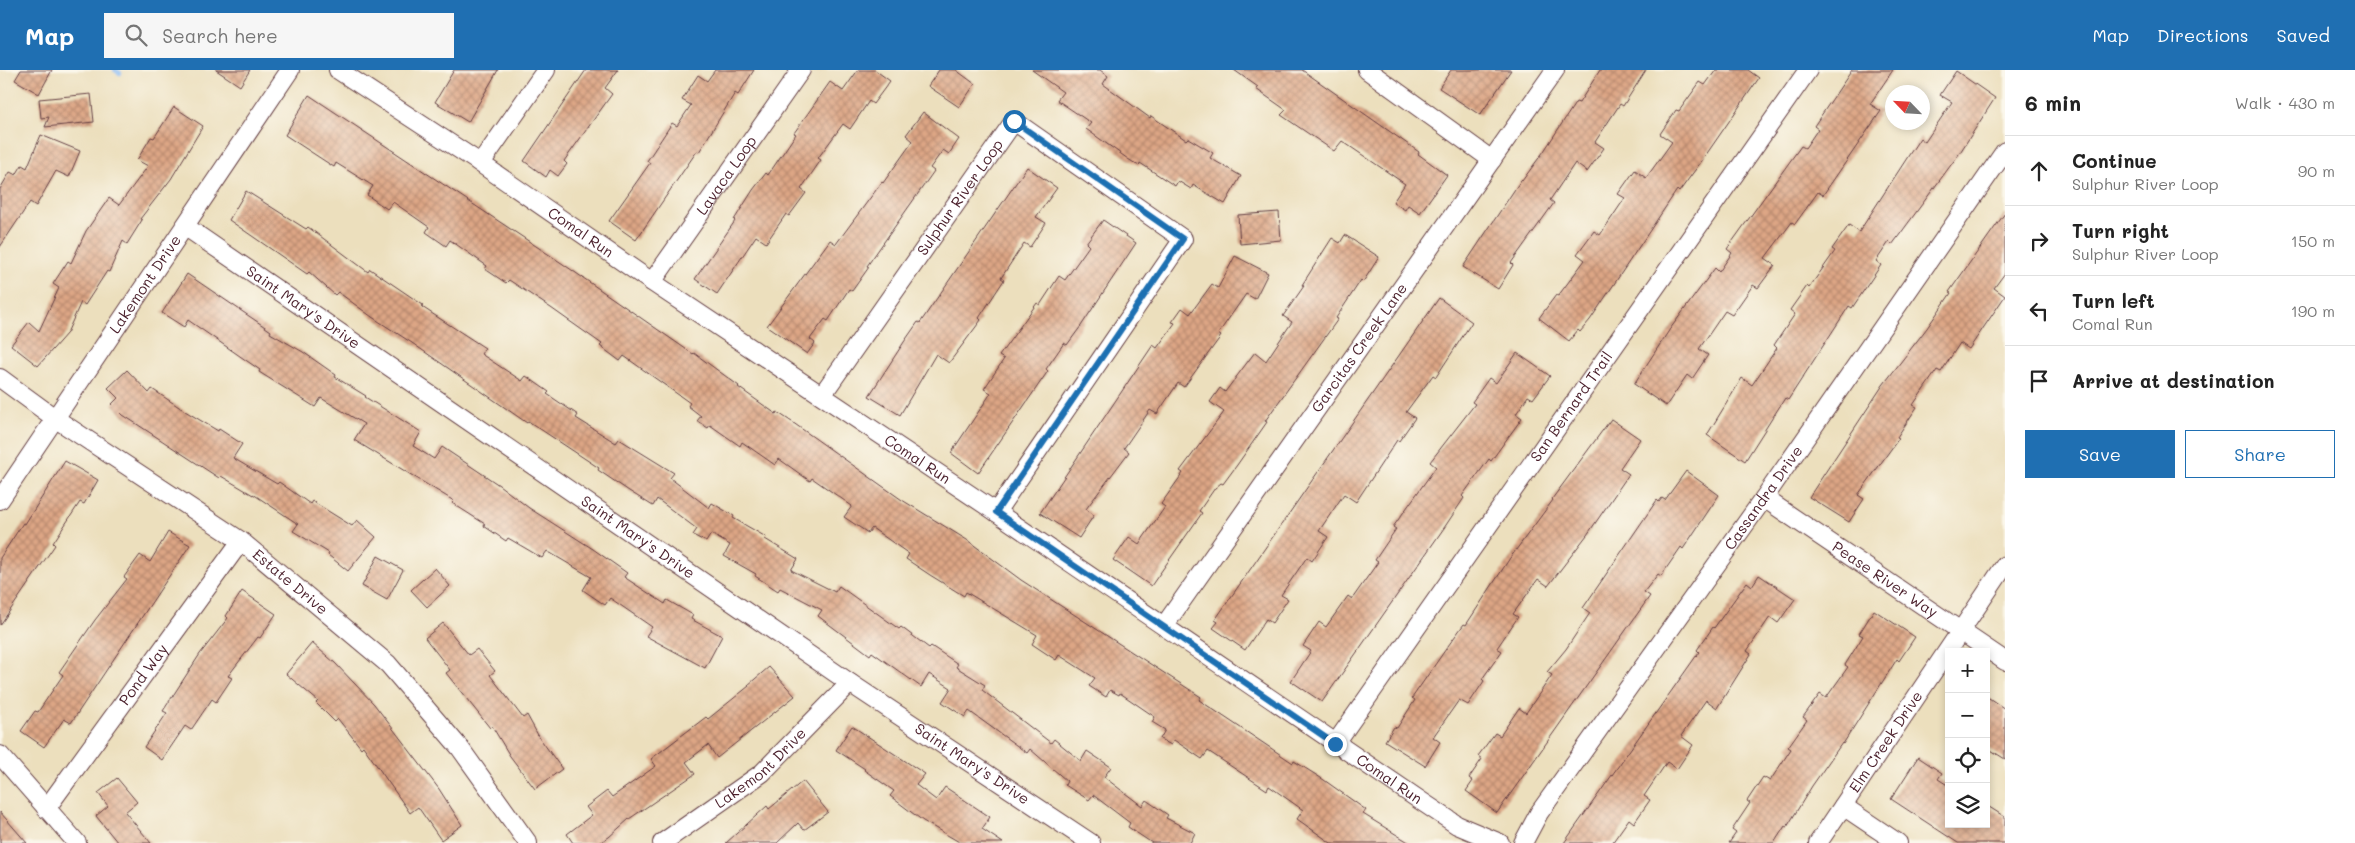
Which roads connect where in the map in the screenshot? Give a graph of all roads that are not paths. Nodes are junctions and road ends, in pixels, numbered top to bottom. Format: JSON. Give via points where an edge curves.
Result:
{"nodes":[{"id":1,"x":290,"y":70,"type":"edge"},
{"id":2,"x":338,"y":70,"type":"edge"},
{"id":3,"x":546,"y":70,"type":"edge"},
{"id":4,"x":801,"y":70,"type":"edge"},
{"id":5,"x":1367,"y":70,"type":"edge"},
{"id":6,"x":1554,"y":70,"type":"edge"},
{"id":7,"x":1808,"y":70,"type":"edge"},
{"id":8,"x":2005,"y":151,"type":"edge"},
{"id":9,"x":1492,"y":160,"type":"junction"},
{"id":10,"x":480,"y":163,"type":"junction"},
{"id":11,"x":186,"y":227,"type":"junction"},
{"id":12,"x":652,"y":282,"type":"junction"},
{"id":13,"x":0,"y":378,"type":"edge"},
{"id":14,"x":822,"y":395,"type":"junction"},
{"id":15,"x":56,"y":418,"type":"junction"},
{"id":16,"x":1764,"y":498,"type":"junction"},
{"id":17,"x":0,"y":500,"type":"edge"},
{"id":18,"x":996,"y":512,"type":"junction"},
{"id":19,"x":241,"y":541,"type":"junction"},
{"id":20,"x":2005,"y":566,"type":"edge"},
{"id":21,"x":1164,"y":626,"type":"junction"},
{"id":22,"x":1961,"y":632,"type":"junction"},
{"id":23,"x":2005,"y":661,"type":"edge"},
{"id":24,"x":850,"y":682,"type":"junction"},
{"id":25,"x":1335,"y":744,"type":"junction"},
{"id":26,"x":0,"y":755,"type":"edge"},
{"id":27,"x":1843,"y":806,"type":"junction"},
{"id":28,"x":46,"y":809,"type":"junction"},
{"id":29,"x":76,"y":843,"type":"edge"},
{"id":30,"x":528,"y":843,"type":"edge"},
{"id":31,"x":662,"y":843,"type":"edge"},
{"id":32,"x":1091,"y":843,"type":"edge"},
{"id":33,"x":1500,"y":843,"type":"edge"},
{"id":34,"x":1523,"y":843,"type":"edge"},
{"id":35,"x":1818,"y":843,"type":"edge"},
{"id":36,"x":1898,"y":843,"type":"edge"}],
"edges":[{"from":1,"to":11,"type":"street","name":"Lakemont Drive"},
{"from":2,"to":10,"type":"street","name":"Comal Run"},
{"from":3,"to":10,"type":"street"},
{"from":4,"to":12,"type":"street","name":"Lavaca Loop"},
{"from":5,"to":9,"type":"street"},
{"from":6,"to":9,"type":"street","name":"Garcitas Creek Lane"},
{"from":7,"to":25,"type":"street","name":"San Bernard Trail"},
{"from":8,"to":16,"type":"street","name":"Cassandra Drive"},
{"from":9,"to":21,"type":"street","name":"Garcitas Creek Lane"},
{"from":10,"to":12,"type":"street","name":"Comal Run"},
{"from":11,"to":15,"type":"street","name":"Lakemont Drive"},
{"from":11,"to":24,"type":"street","name":"Saint Mary's Drive"},
{"from":12,"to":14,"type":"street","name":"Comal Run"},
{"from":13,"to":15,"type":"street","name":"Estate Drive"},
{"from":14,"to":18,"type":"street","name":"Comal Run"},
{"from":14,"to":18,"type":"street","name":"Sulphur River Loop","via":[[1014,121],[1183,239]]},
{"from":15,"to":17,"type":"street","name":"Lakemont Drive"},
{"from":15,"to":19,"type":"street","name":"Estate Drive"},
{"from":16,"to":22,"type":"street","name":"Pease River Way"},
{"from":16,"to":34,"type":"street","name":"Cassandra Drive","via":[[1539,813]]},
{"from":18,"to":21,"type":"street","name":"Comal Run"},
{"from":19,"to":28,"type":"street","name":"Pond Way"},
{"from":19,"to":30,"type":"street","name":"Estate Drive","via":[[388,664],[460,748]]},
{"from":20,"to":22,"type":"street","name":"Elm Creek Drive"},
{"from":21,"to":25,"type":"street","name":"Comal Run"},
{"from":22,"to":23,"type":"street","name":"Pease River Way"},
{"from":22,"to":27,"type":"street","name":"Elm Creek Drive"},
{"from":24,"to":31,"type":"street","name":"Lakemont Drive","via":[[762,772]]},
{"from":24,"to":32,"type":"street","name":"Saint Mary's Drive"},
{"from":25,"to":33,"type":"street","name":"Comal Run","via":[[1458,825]]},
{"from":26,"to":28,"type":"street"},
{"from":27,"to":35,"type":"street","name":"Elm Creek Drive"},
{"from":27,"to":36,"type":"street"},
{"from":28,"to":29,"type":"street"}]}
